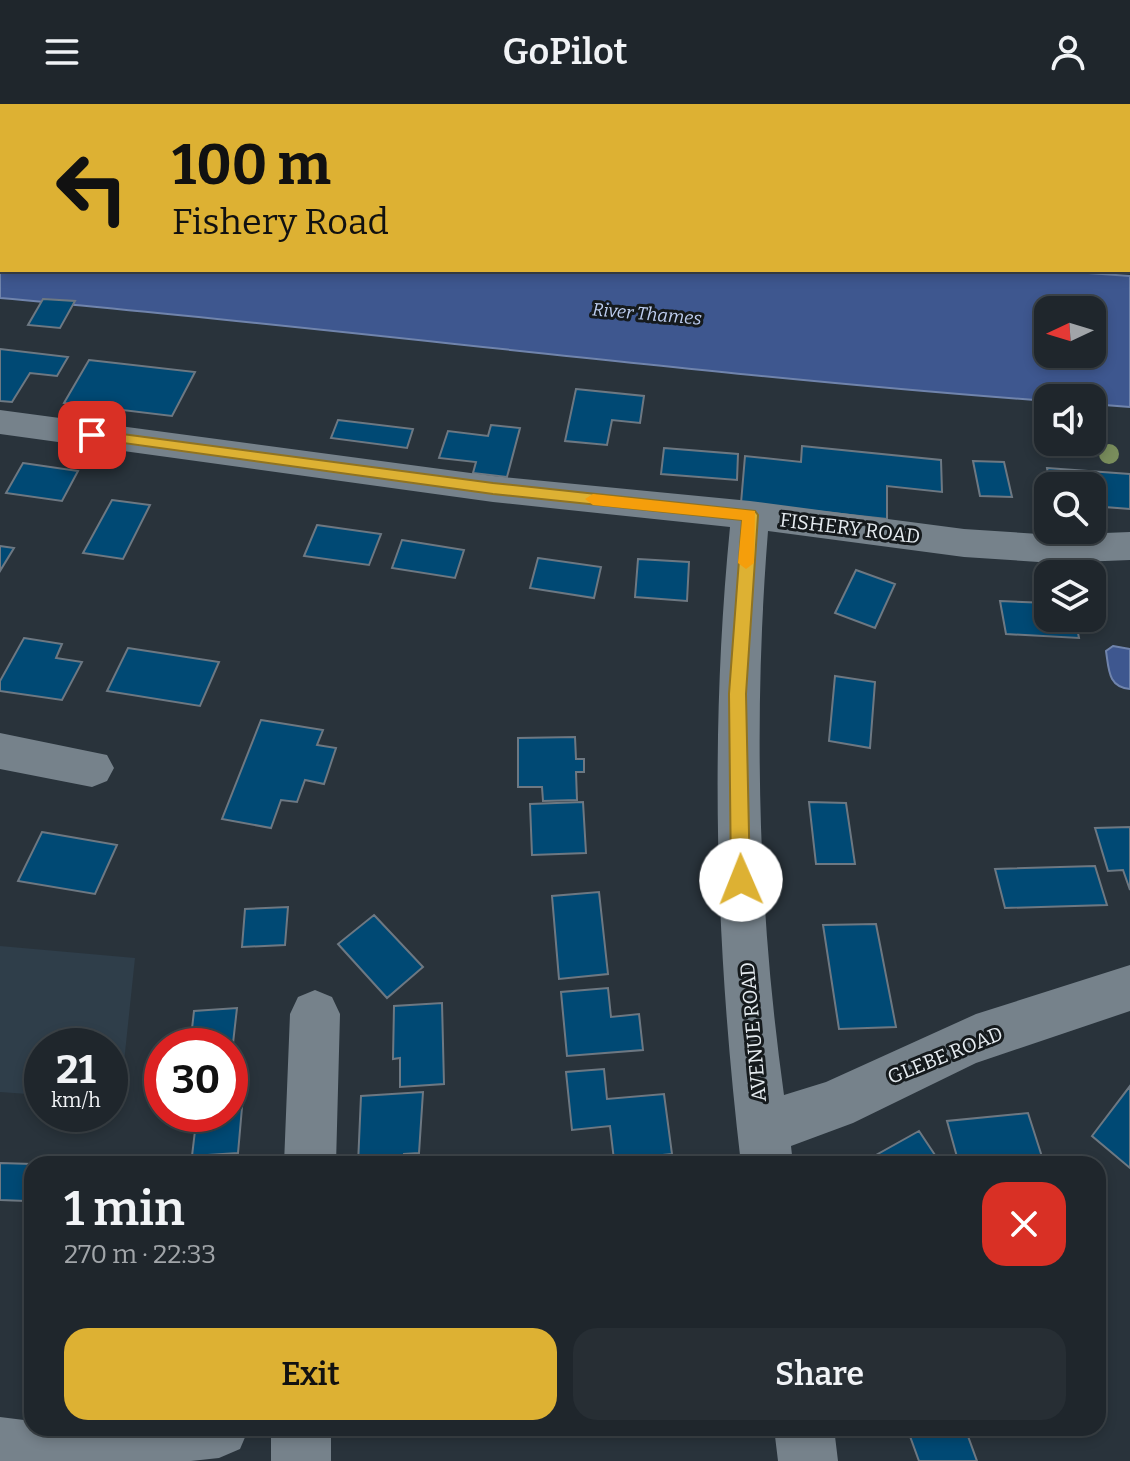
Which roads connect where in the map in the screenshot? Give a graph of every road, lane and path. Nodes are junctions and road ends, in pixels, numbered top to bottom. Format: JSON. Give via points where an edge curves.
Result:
{"nodes":[{"id":1,"x":0,"y":422,"type":"edge"},
{"id":2,"x":750,"y":515,"type":"junction"},
{"id":3,"x":1130,"y":546,"type":"edge"},
{"id":4,"x":0,"y":751,"type":"edge"},
{"id":5,"x":92,"y":768,"type":"dead end"},
{"id":6,"x":1130,"y":988,"type":"edge"},
{"id":7,"x":315,"y":1014,"type":"dead end"},
{"id":8,"x":764,"y":1144,"type":"edge"},
{"id":9,"x":310,"y":1156,"type":"edge"},
{"id":10,"x":153,"y":1436,"type":"edge"},
{"id":11,"x":301,"y":1436,"type":"edge"},
{"id":12,"x":805,"y":1436,"type":"edge"},
{"id":13,"x":0,"y":1447,"type":"edge"},
{"id":14,"x":301,"y":1461,"type":"edge"},
{"id":15,"x":808,"y":1461,"type":"edge"}],
"edges":[{"from":1,"to":2,"type":"street","name":"FISHERY ROAD","via":[[493,489]]},
{"from":2,"to":3,"type":"street","name":"FISHERY ROAD","via":[[964,543],[1054,549]]},
{"from":2,"to":8,"type":"street","name":"AVENUE ROAD","via":[[737,709],[741,911]]},
{"from":4,"to":5,"type":"street"},
{"from":6,"to":8,"type":"street","name":"GLEBE ROAD","via":[[957,1047],[822,1109],[776,1124]]},
{"from":7,"to":9,"type":"street"},
{"from":10,"to":13,"type":"street","via":[[28,1451]]},
{"from":11,"to":14,"type":"street"},
{"from":12,"to":15,"type":"street"}]}
